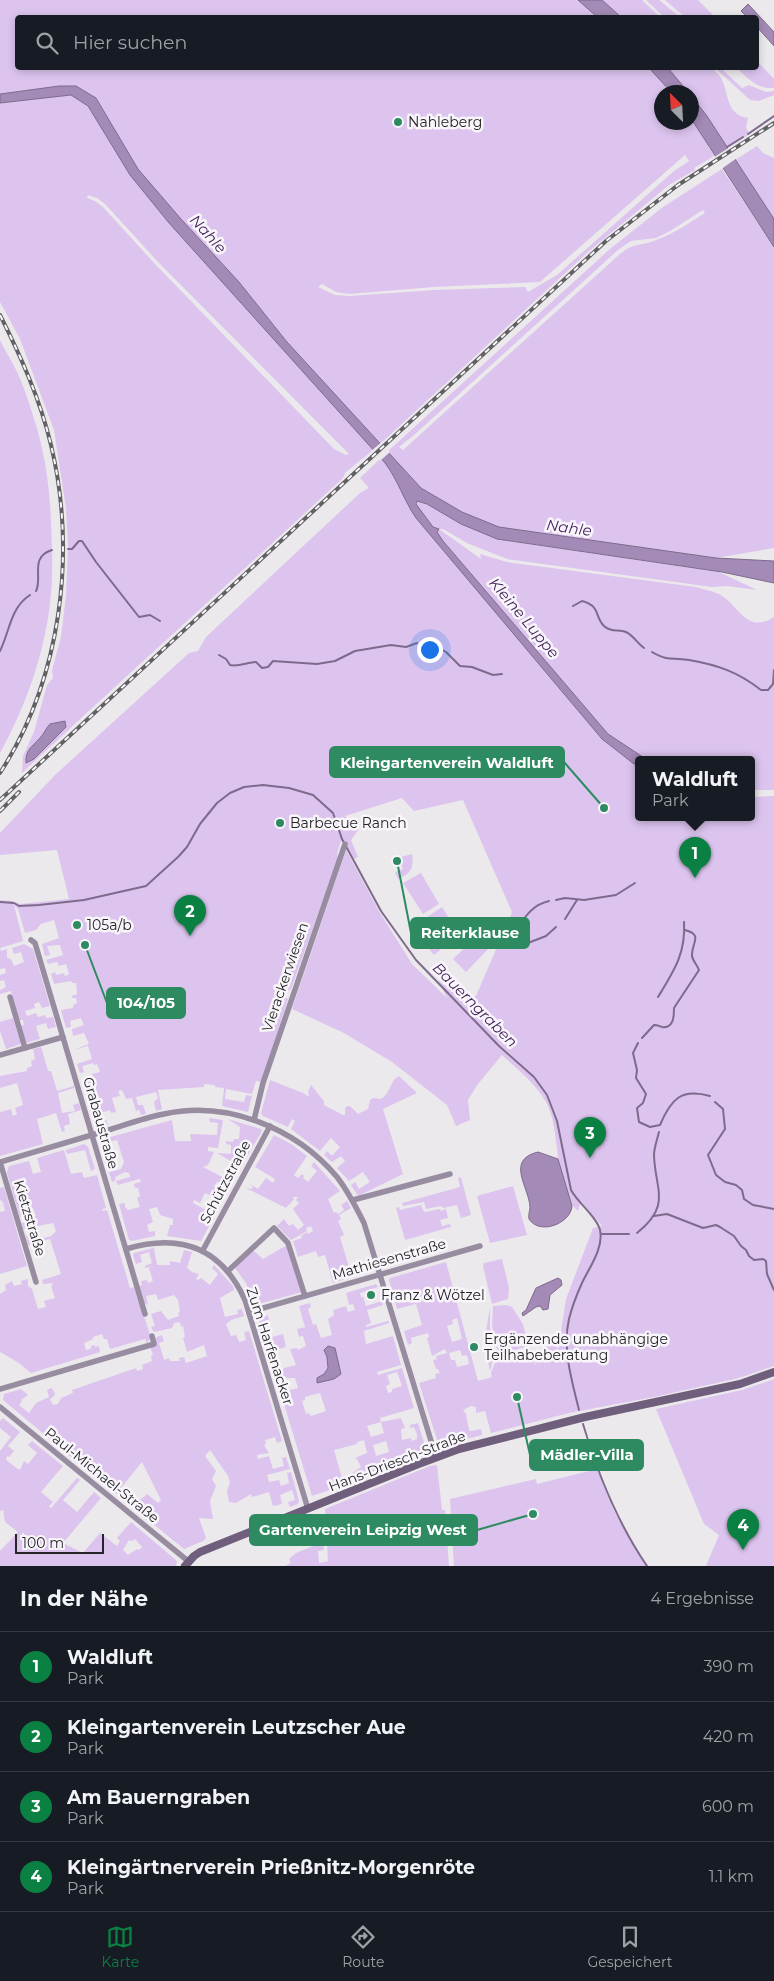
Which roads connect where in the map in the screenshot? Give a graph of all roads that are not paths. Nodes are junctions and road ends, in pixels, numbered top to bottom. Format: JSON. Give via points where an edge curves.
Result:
{"nodes":[{"id":1,"x":345,"y":844,"type":"dead end"},
{"id":2,"x":31,"y":940,"type":"dead end"},
{"id":3,"x":10,"y":997,"type":"dead end"},
{"id":4,"x":62,"y":1037,"type":"junction"},
{"id":5,"x":25,"y":1048,"type":"junction"},
{"id":6,"x":0,"y":1055,"type":"edge"},
{"id":7,"x":254,"y":1120,"type":"junction"},
{"id":8,"x":270,"y":1126,"type":"junction"},
{"id":9,"x":92,"y":1135,"type":"junction"},
{"id":10,"x":0,"y":1162,"type":"edge"},
{"id":11,"x":450,"y":1174,"type":"dead end"},
{"id":12,"x":353,"y":1200,"type":"junction"},
{"id":13,"x":480,"y":1246,"type":"dead end"},
{"id":14,"x":126,"y":1250,"type":"junction"},
{"id":15,"x":203,"y":1250,"type":"junction"},
{"id":16,"x":228,"y":1271,"type":"junction"},
{"id":17,"x":380,"y":1274,"type":"junction"},
{"id":18,"x":36,"y":1282,"type":"dead end"},
{"id":19,"x":304,"y":1296,"type":"junction"},
{"id":20,"x":249,"y":1312,"type":"junction"},
{"id":21,"x":145,"y":1314,"type":"dead end"},
{"id":22,"x":152,"y":1336,"type":"dead end"},
{"id":23,"x":774,"y":1372,"type":"edge"},
{"id":24,"x":0,"y":1389,"type":"edge"},
{"id":25,"x":0,"y":1408,"type":"edge"},
{"id":26,"x":436,"y":1457,"type":"junction"},
{"id":27,"x":308,"y":1508,"type":"junction"},
{"id":28,"x":187,"y":1564,"type":"edge"}],
"edges":[{"from":1,"to":7,"type":"street","name":"Vierackerwiesen","via":[[266,1073]]},
{"from":2,"to":4,"type":"street","name":"Grabaustraße"},
{"from":3,"to":5,"type":"street"},
{"from":4,"to":5,"type":"street"},
{"from":4,"to":9,"type":"street","name":"Grabaustraße"},
{"from":5,"to":6,"type":"street"},
{"from":7,"to":8,"type":"street"},
{"from":7,"to":9,"type":"street","via":[[199,1110],[165,1114]]},
{"from":8,"to":12,"type":"street","via":[[303,1145],[322,1161]]},
{"from":8,"to":15,"type":"street","name":"Schützstraße"},
{"from":9,"to":10,"type":"street"},
{"from":9,"to":14,"type":"street","name":"Grabaustraße"},
{"from":10,"to":18,"type":"street","name":"Kietzstraße"},
{"from":11,"to":12,"type":"street"},
{"from":12,"to":17,"type":"street"},
{"from":13,"to":17,"type":"street","name":"Mathiesenstraße"},
{"from":14,"to":15,"type":"street","name":"Zum Harfenacker","via":[[163,1242]]},
{"from":14,"to":21,"type":"street","name":"Grabaustraße"},
{"from":15,"to":16,"type":"street","name":"Zum Harfenacker"},
{"from":16,"to":19,"type":"street","via":[[274,1228],[288,1243]]},
{"from":16,"to":20,"type":"street","name":"Zum Harfenacker"},
{"from":17,"to":19,"type":"street","name":"Mathiesenstraße"},
{"from":17,"to":26,"type":"street"},
{"from":19,"to":20,"type":"street","name":"Mathiesenstraße"},
{"from":20,"to":27,"type":"street","name":"Zum Harfenacker"},
{"from":22,"to":24,"type":"street","via":[[154,1344]]},
{"from":23,"to":26,"type":"main road","name":"Hans-Driesch-Straße","via":[[740,1384],[585,1417]]},
{"from":25,"to":28,"type":"street","name":"Paul-Michael-Straße"},
{"from":26,"to":27,"type":"main road","name":"Hans-Driesch-Straße"},
{"from":27,"to":28,"type":"main road","name":"Hans-Driesch-Straße","via":[[200,1552]]}]}
